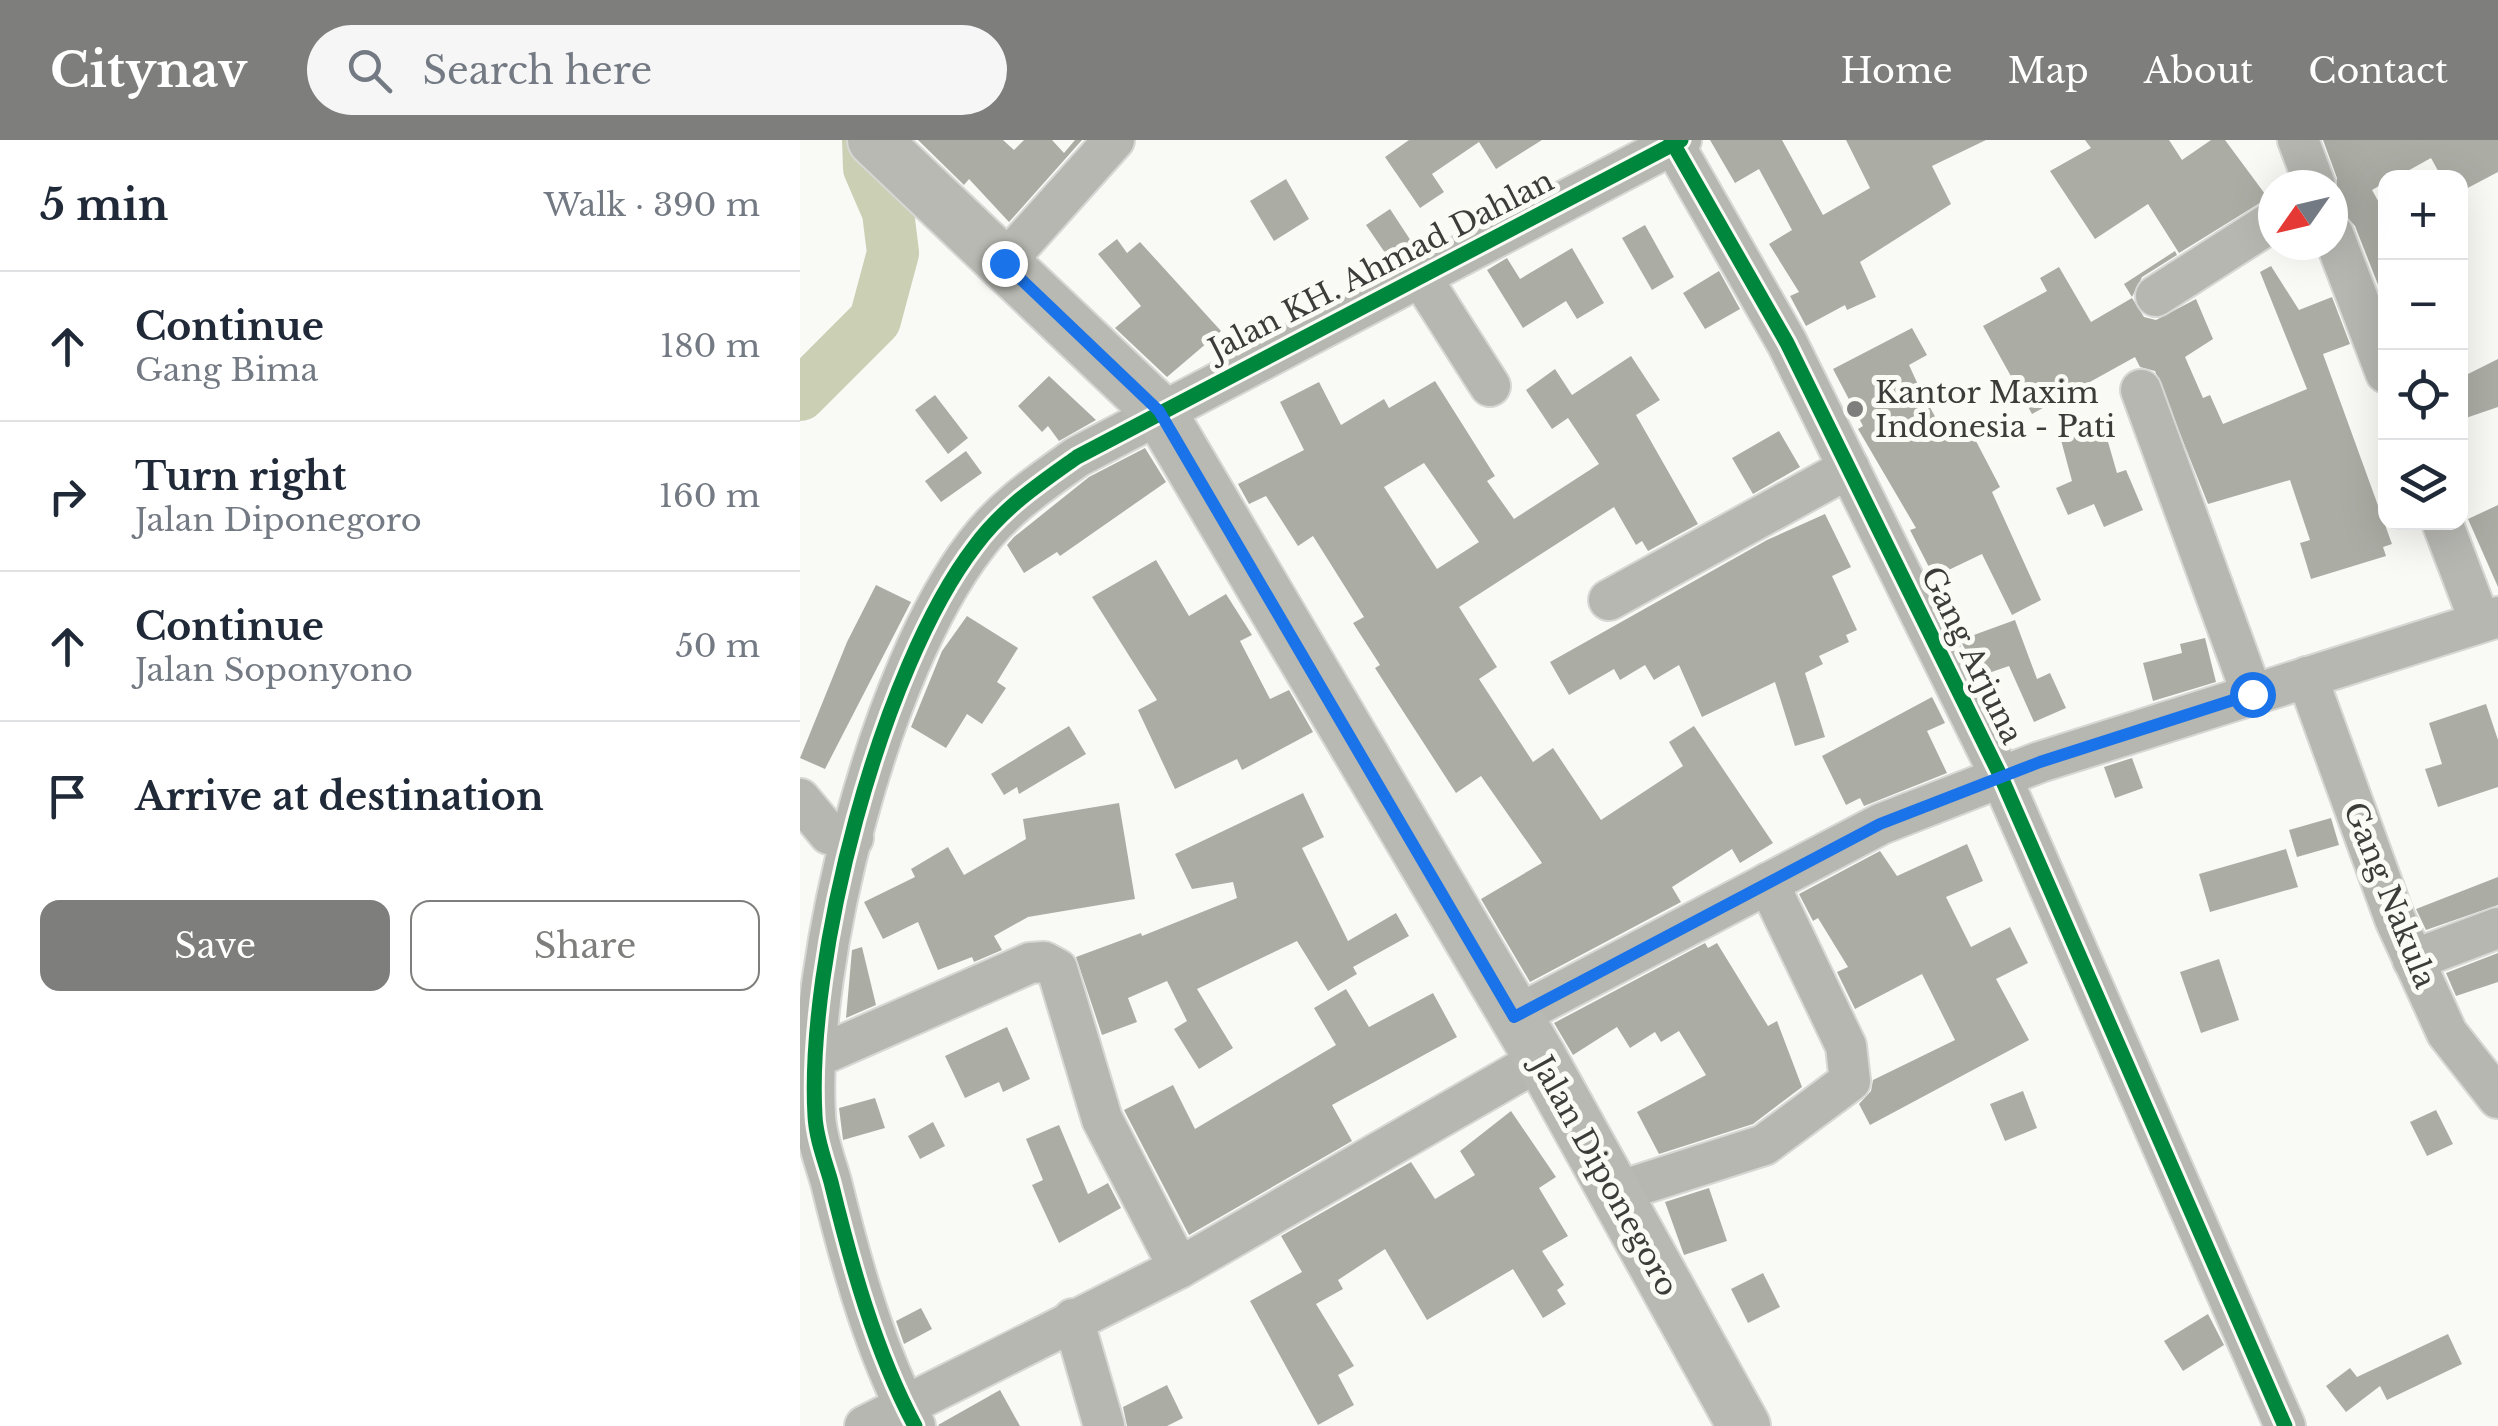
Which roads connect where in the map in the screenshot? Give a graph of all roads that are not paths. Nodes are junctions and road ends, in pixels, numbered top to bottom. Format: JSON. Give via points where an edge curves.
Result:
{"nodes":[{"id":1,"x":1114,"y":140,"type":"edge"},
{"id":2,"x":2298,"y":140,"type":"edge"},
{"id":3,"x":1675,"y":141,"type":"edge"},
{"id":4,"x":883,"y":148,"type":"edge"},
{"id":5,"x":2309,"y":170,"type":"edge"},
{"id":6,"x":2258,"y":231,"type":"edge"},
{"id":7,"x":2343,"y":260,"type":"edge"},
{"id":8,"x":1004,"y":263,"type":"junction"},
{"id":9,"x":1420,"y":276,"type":"junction"},
{"id":10,"x":2156,"y":296,"type":"dead end"},
{"id":11,"x":2378,"y":352,"type":"edge"},
{"id":12,"x":1490,"y":386,"type":"dead end"},
{"id":13,"x":2141,"y":390,"type":"dead end"},
{"id":14,"x":1159,"y":411,"type":"junction"},
{"id":15,"x":1849,"y":468,"type":"junction"},
{"id":16,"x":2446,"y":530,"type":"edge"},
{"id":17,"x":1609,"y":600,"type":"dead end"},
{"id":18,"x":2489,"y":620,"type":"edge"},
{"id":19,"x":2307,"y":677,"type":"junction"},
{"id":20,"x":2252,"y":694,"type":"junction"},
{"id":21,"x":2002,"y":776,"type":"junction"},
{"id":22,"x":800,"y":798,"type":"edge"},
{"id":23,"x":853,"y":838,"type":"junction"},
{"id":24,"x":1768,"y":883,"type":"junction"},
{"id":25,"x":2498,"y":928,"type":"edge"},
{"id":26,"x":2414,"y":960,"type":"junction"},
{"id":27,"x":1528,"y":1038,"type":"junction"},
{"id":28,"x":809,"y":1064,"type":"edge"},
{"id":29,"x":2498,"y":1098,"type":"edge"},
{"id":30,"x":1614,"y":1193,"type":"junction"},
{"id":31,"x":1180,"y":1268,"type":"junction"},
{"id":32,"x":1073,"y":1320,"type":"junction"},
{"id":33,"x":909,"y":1415,"type":"edge"},
{"id":34,"x":865,"y":1426,"type":"edge"},
{"id":35,"x":1104,"y":1426,"type":"edge"},
{"id":36,"x":1744,"y":1426,"type":"edge"},
{"id":37,"x":2285,"y":1426,"type":"edge"}],
"edges":[{"from":1,"to":8,"type":"street"},
{"from":2,"to":5,"type":"street"},
{"from":3,"to":9,"type":"street","name":"Jalan KH. Ahmad Dahlan"},
{"from":3,"to":15,"type":"street","name":"Gang Arjuna"},
{"from":4,"to":8,"type":"main road","name":"Jalan Diponegoro"},
{"from":6,"to":10,"type":"street"},
{"from":7,"to":11,"type":"street"},
{"from":8,"to":14,"type":"main road","name":"Jalan Diponegoro"},
{"from":9,"to":12,"type":"street"},
{"from":9,"to":14,"type":"street","name":"Jalan KH. Ahmad Dahlan"},
{"from":13,"to":20,"type":"street"},
{"from":14,"to":23,"type":"street","name":"Jalan KH. Ahmad Dahlan","via":[[1011,504],[975,546],[947,588],[888,719]]},
{"from":14,"to":27,"type":"main road","name":"Jalan Diponegoro"},
{"from":15,"to":17,"type":"street"},
{"from":15,"to":21,"type":"street","name":"Gang Arjuna"},
{"from":16,"to":18,"type":"street"},
{"from":18,"to":19,"type":"street"},
{"from":19,"to":20,"type":"street"},
{"from":19,"to":26,"type":"street","name":"Gang Nakula"},
{"from":20,"to":21,"type":"street"},
{"from":21,"to":24,"type":"street","via":[[1880,824]]},
{"from":21,"to":37,"type":"street","name":"Gang Arjuna"},
{"from":22,"to":23,"type":"street","via":[[828,834]]},
{"from":23,"to":28,"type":"street","name":"Jalan KH. Ahmad Dahlan","via":[[836,894]]},
{"from":24,"to":27,"type":"street"},
{"from":24,"to":30,"type":"street","via":[[1846,1046],[1850,1082],[1764,1145]]},
{"from":25,"to":26,"type":"street"},
{"from":26,"to":29,"type":"street","name":"Gang Nakula","via":[[2446,1033]]},
{"from":27,"to":30,"type":"main road","name":"Jalan Diponegoro"},
{"from":27,"to":31,"type":"street"},
{"from":28,"to":31,"type":"street","via":[[1030,963],[1057,969],[1102,1120]]},
{"from":28,"to":33,"type":"street","name":"Jalan KH. Ahmad Dahlan","via":[[815,1120],[844,1234]]},
{"from":30,"to":36,"type":"main road","name":"Jalan Diponegoro"},
{"from":31,"to":32,"type":"street"},
{"from":32,"to":33,"type":"street"},
{"from":32,"to":35,"type":"street"},
{"from":33,"to":34,"type":"street"}]}
